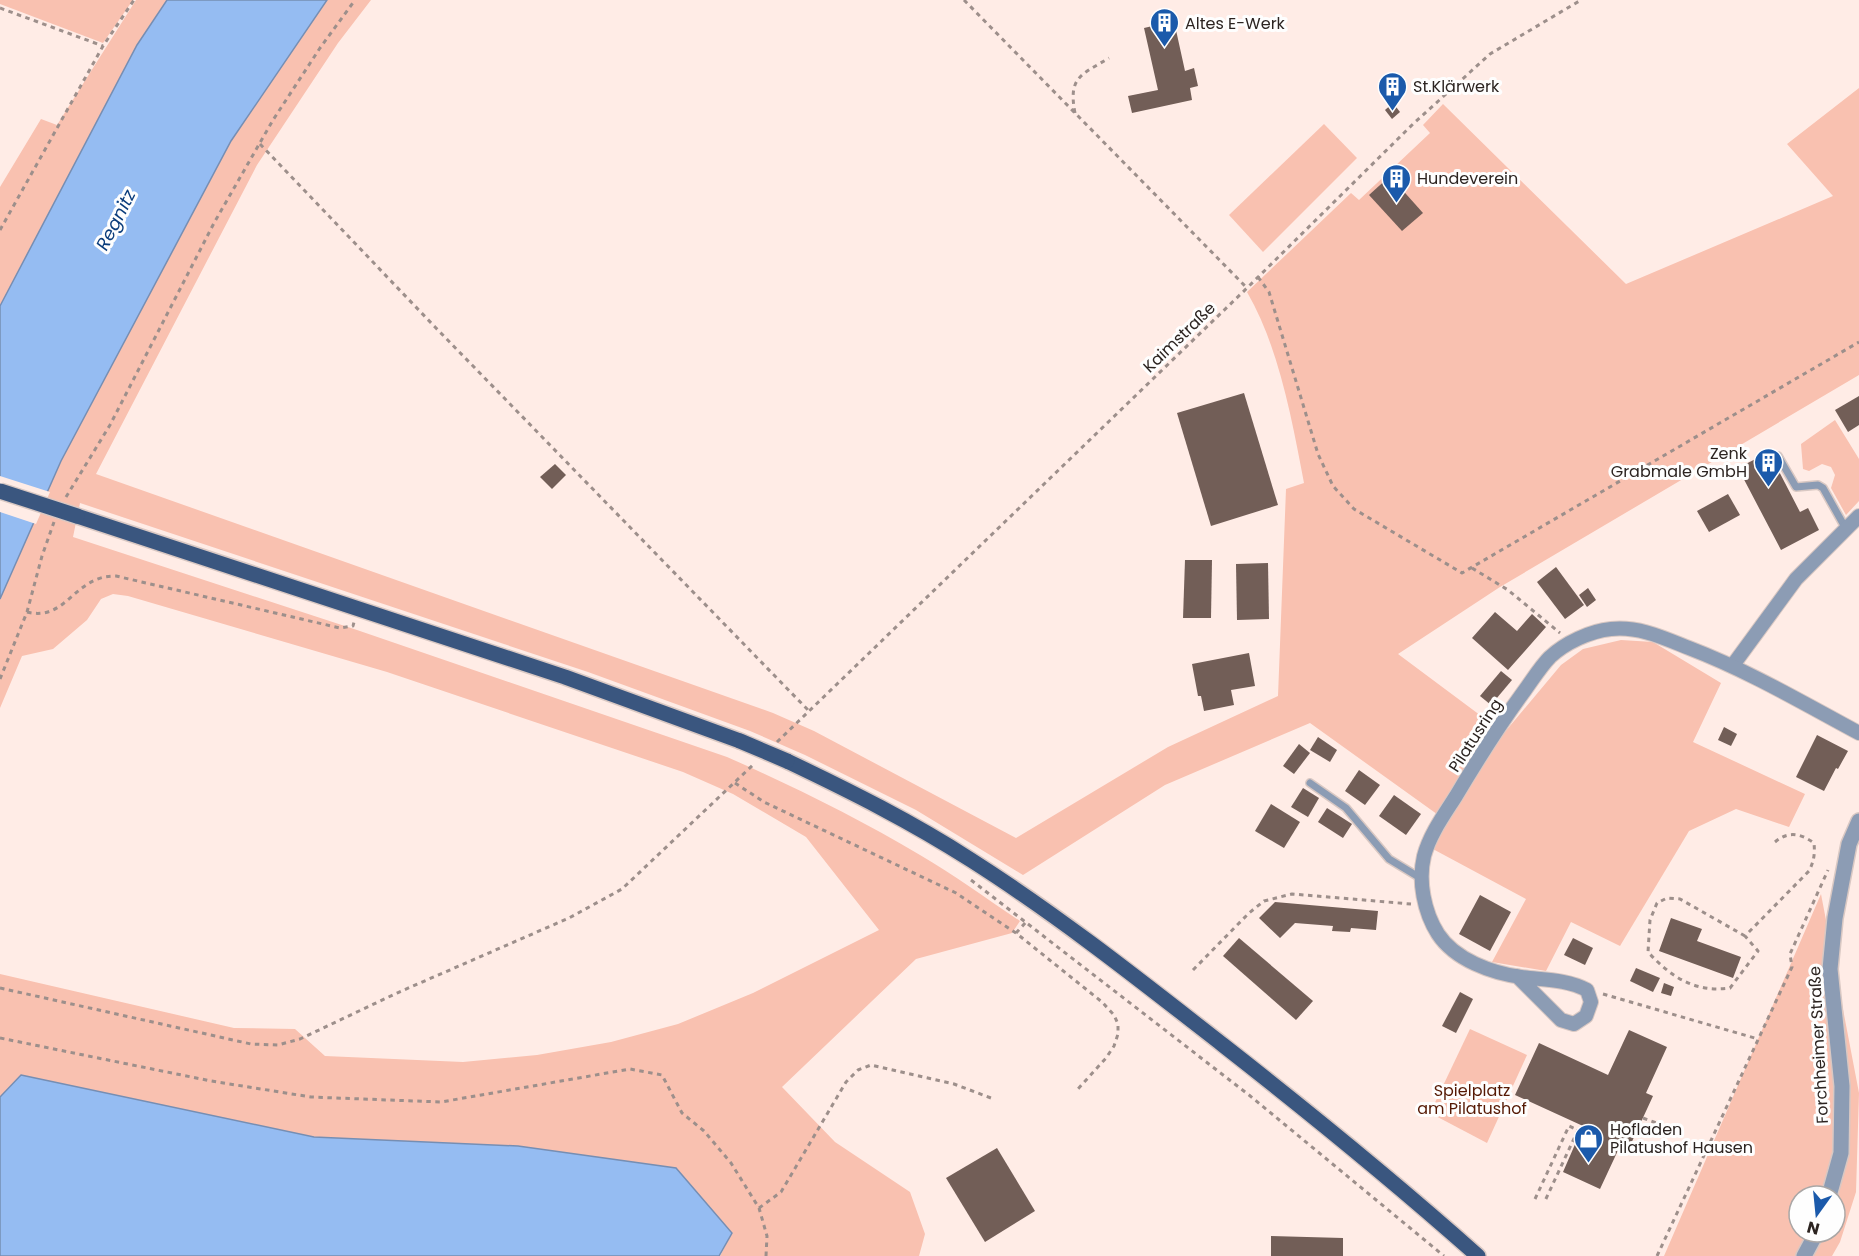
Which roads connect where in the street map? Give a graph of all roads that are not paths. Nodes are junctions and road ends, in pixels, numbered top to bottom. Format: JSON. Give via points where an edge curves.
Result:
{"nodes":[{"id":1,"x":1778,"y":456,"type":"dead end"},
{"id":2,"x":0,"y":491,"type":"edge"},
{"id":3,"x":1859,"y":516,"type":"edge"},
{"id":4,"x":1846,"y":529,"type":"junction"},
{"id":5,"x":1733,"y":665,"type":"junction"},
{"id":6,"x":1859,"y":733,"type":"edge"},
{"id":7,"x":1310,"y":783,"type":"dead end"},
{"id":8,"x":1859,"y":821,"type":"edge"},
{"id":9,"x":1422,"y":879,"type":"junction"},
{"id":10,"x":1517,"y":976,"type":"junction"},
{"id":11,"x":1832,"y":1184,"type":"edge"},
{"id":12,"x":1478,"y":1256,"type":"edge"}],
"edges":[{"from":1,"to":4,"type":"lane","via":[[1796,487],[1823,488]]},
{"from":2,"to":12,"type":"main road","bridge":true,"via":[[565,677],[788,761],[901,818],[972,860],[1117,964],[1376,1167]]},
{"from":3,"to":4,"type":"street"},
{"from":4,"to":5,"type":"street","via":[[1796,579]]},
{"from":5,"to":6,"type":"street","name":"Pilatusring"},
{"from":5,"to":9,"type":"street","name":"Pilatusring","via":[[1634,629],[1610,629],[1571,642],[1549,658],[1497,728],[1432,834],[1424,856]]},
{"from":7,"to":9,"type":"lane","via":[[1346,808],[1389,859]]},
{"from":8,"to":11,"type":"street","name":"Forchheimer Straße","via":[[1849,844],[1830,969],[1842,1086],[1841,1153]]},
{"from":9,"to":10,"type":"street","name":"Pilatusring","via":[[1425,905],[1438,934],[1449,946],[1477,964]]},
{"from":10,"to":10,"type":"street","name":"Pilatusring","via":[[1561,1020],[1574,1023],[1586,1017],[1591,1002],[1587,990],[1574,983]]}]}
